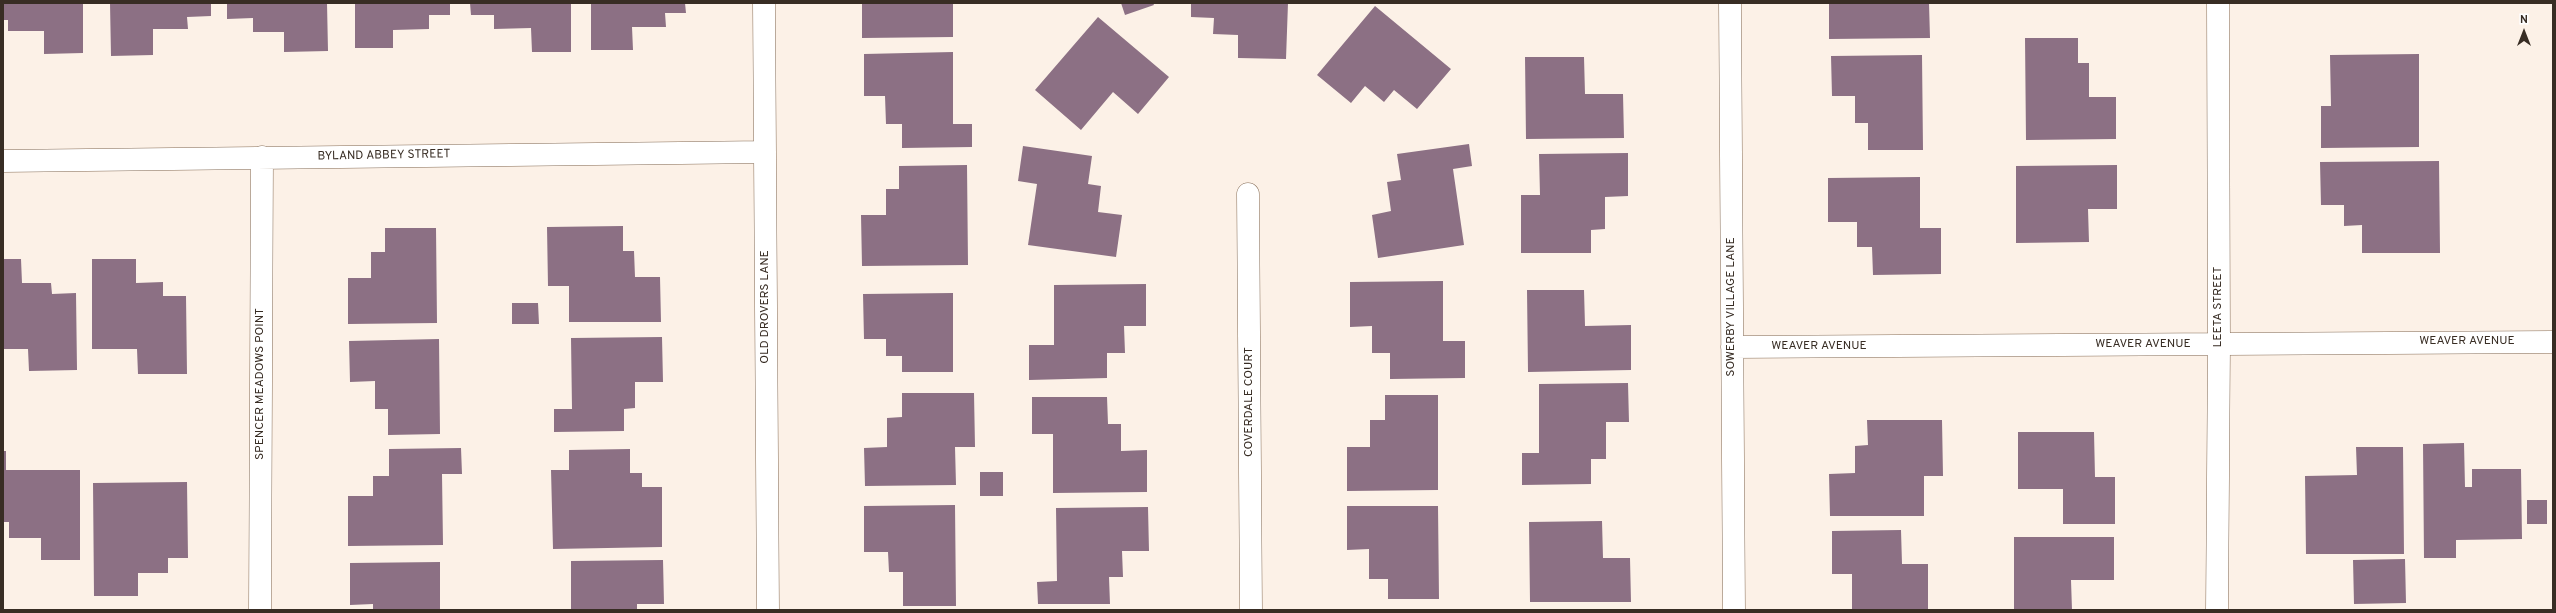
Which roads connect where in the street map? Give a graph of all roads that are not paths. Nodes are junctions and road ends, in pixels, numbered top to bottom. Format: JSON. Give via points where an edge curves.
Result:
{"nodes":[{"id":1,"x":764,"y":3,"type":"edge"},
{"id":2,"x":1730,"y":3,"type":"edge"},
{"id":3,"x":2218,"y":3,"type":"edge"},
{"id":4,"x":765,"y":152,"type":"junction"},
{"id":5,"x":262,"y":157,"type":"junction"},
{"id":6,"x":3,"y":161,"type":"edge"},
{"id":7,"x":1248,"y":194,"type":"dead end"},
{"id":8,"x":2553,"y":342,"type":"edge"},
{"id":9,"x":2219,"y":345,"type":"junction"},
{"id":10,"x":1732,"y":347,"type":"junction"},
{"id":11,"x":260,"y":610,"type":"edge"},
{"id":12,"x":768,"y":610,"type":"edge"},
{"id":13,"x":1251,"y":610,"type":"edge"},
{"id":14,"x":1734,"y":610,"type":"edge"},
{"id":15,"x":2217,"y":610,"type":"edge"}],
"edges":[{"from":1,"to":4,"type":"street","name":"OLD DROVERS LANE"},
{"from":2,"to":10,"type":"street","name":"SOWERBY VILLAGE LANE"},
{"from":3,"to":9,"type":"street","name":"LEETA STREET"},
{"from":4,"to":5,"type":"street","name":"BYLAND ABBEY STREET"},
{"from":4,"to":12,"type":"street","name":"OLD DROVERS LANE"},
{"from":5,"to":6,"type":"street","name":"BYLAND ABBEY STREET"},
{"from":5,"to":11,"type":"street","name":"SPENCER MEADOWS POINT"},
{"from":7,"to":13,"type":"street","name":"COVERDALE COURT"},
{"from":8,"to":9,"type":"street","name":"WEAVER AVENUE"},
{"from":9,"to":10,"type":"street","name":"WEAVER AVENUE"},
{"from":9,"to":15,"type":"street","name":"LEETA STREET"},
{"from":10,"to":14,"type":"street","name":"SOWERBY VILLAGE LANE"}]}
